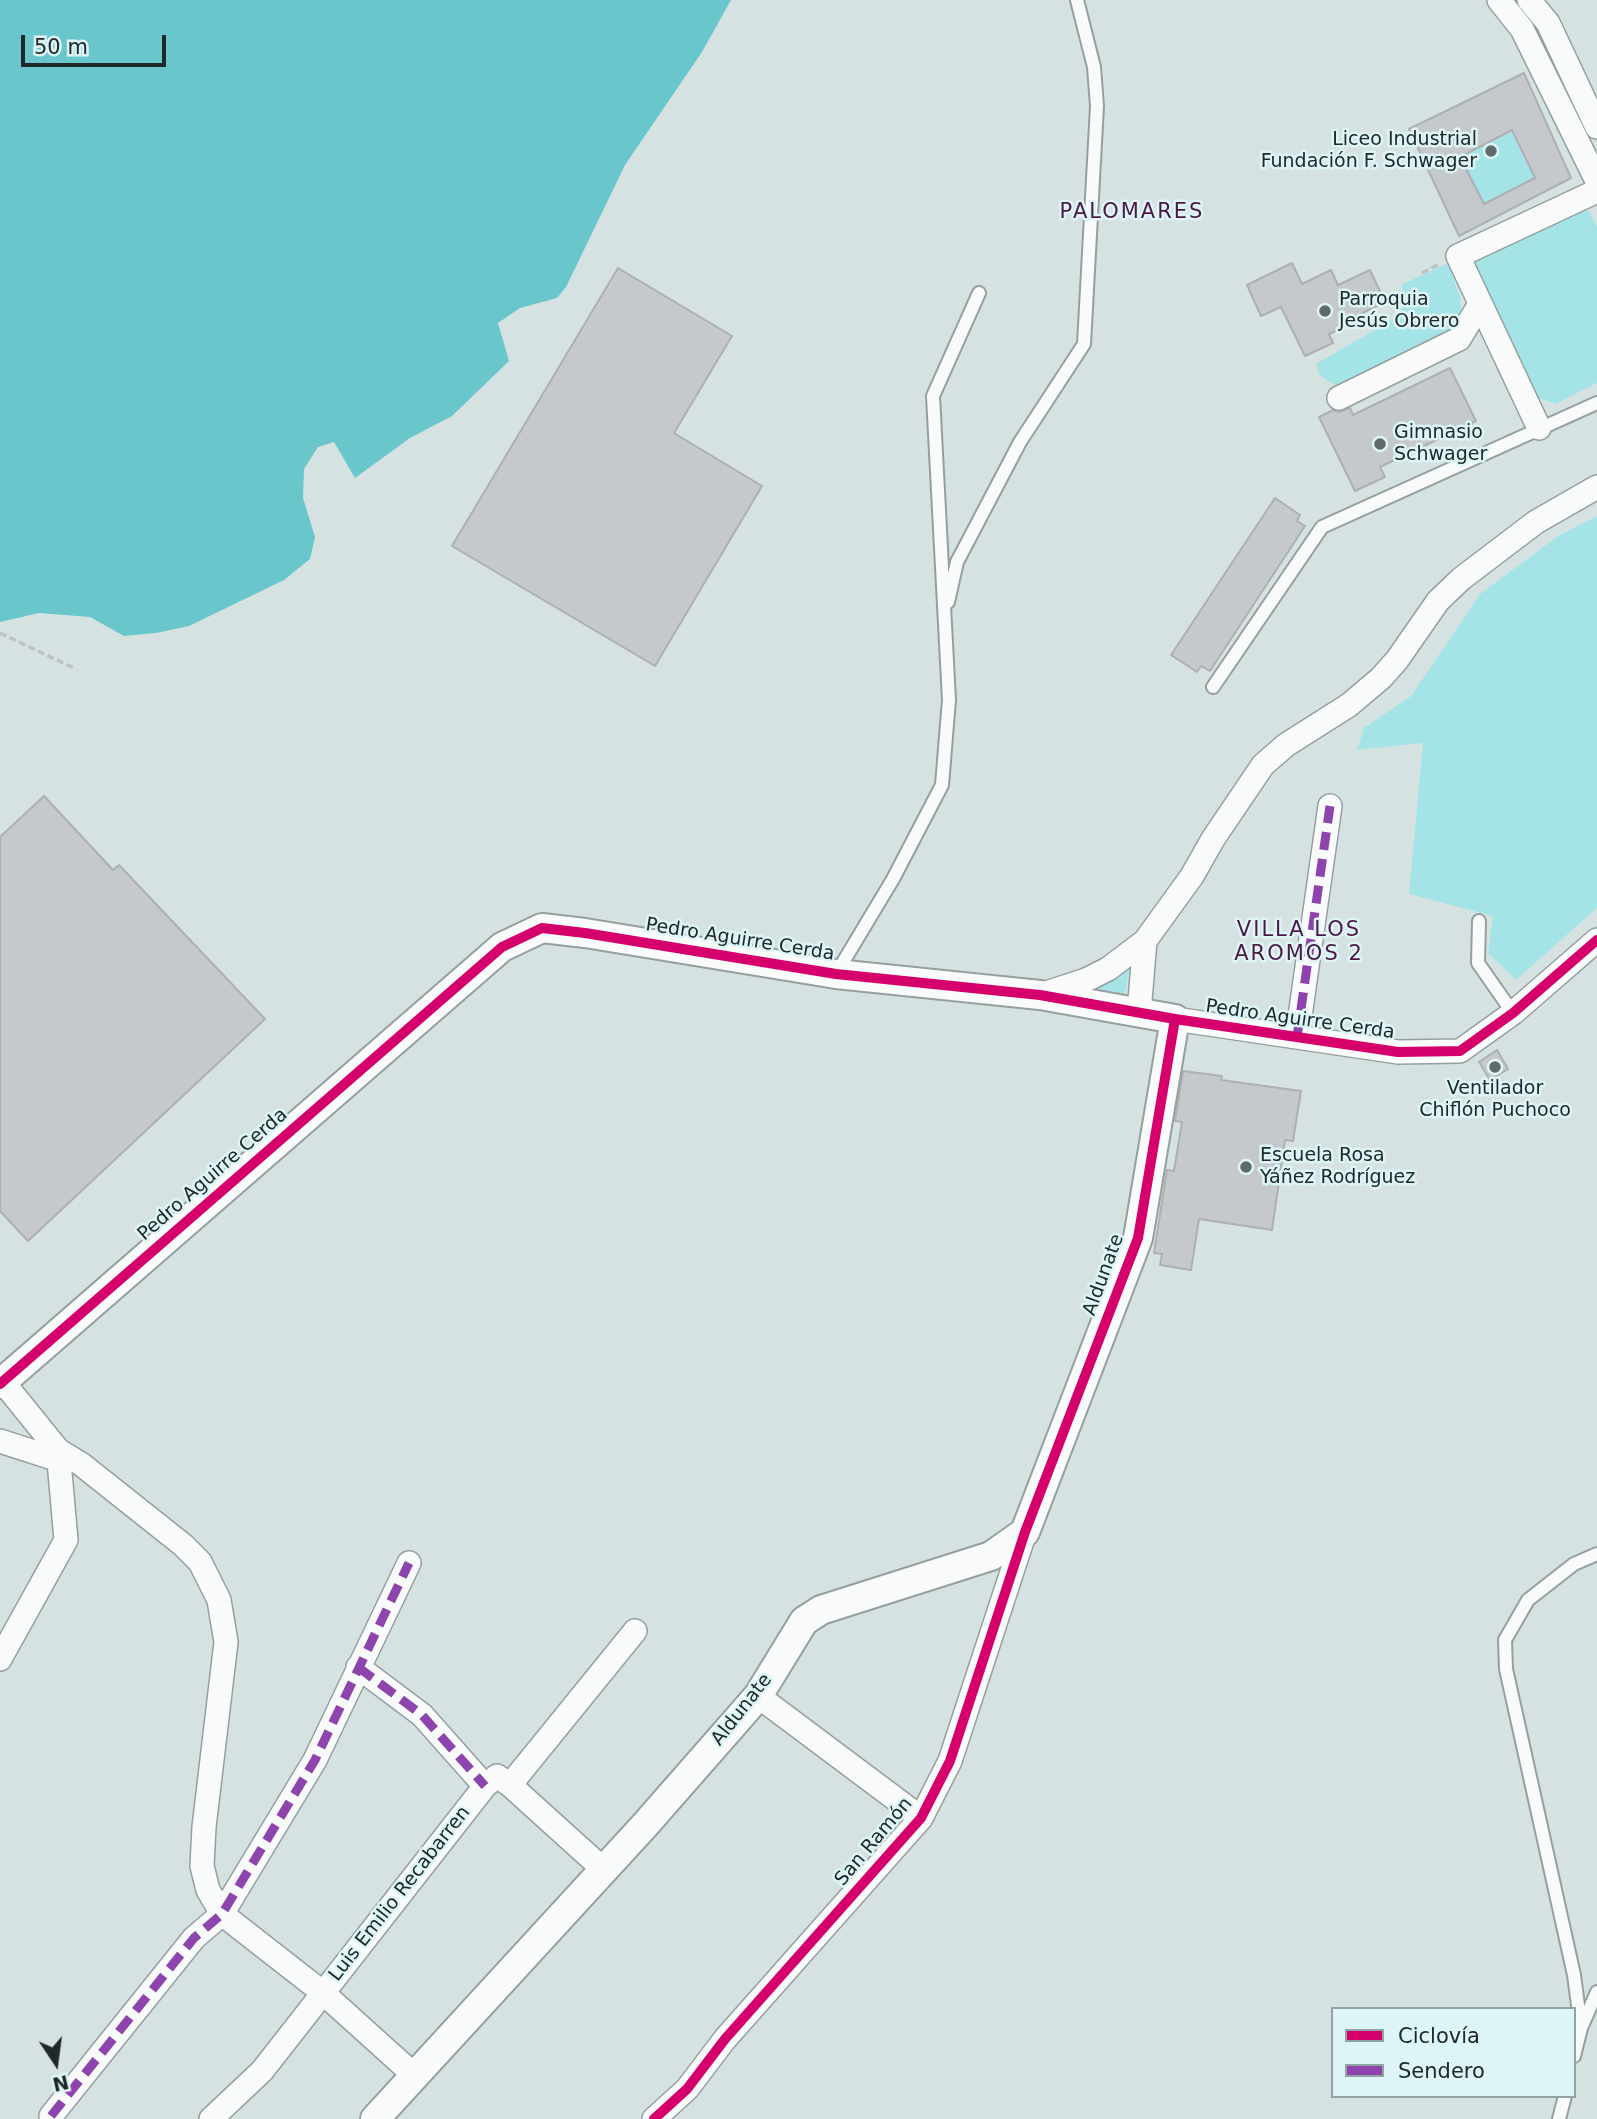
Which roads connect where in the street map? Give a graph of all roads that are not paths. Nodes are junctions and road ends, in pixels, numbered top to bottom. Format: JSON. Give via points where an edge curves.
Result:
{"nodes":[{"id":1,"x":1077,"y":0,"type":"edge"},
{"id":2,"x":1499,"y":0,"type":"edge"},
{"id":3,"x":1530,"y":0,"type":"edge"},
{"id":4,"x":1597,"y":127,"type":"edge"},
{"id":5,"x":1597,"y":181,"type":"edge"},
{"id":6,"x":1597,"y":191,"type":"edge"},
{"id":7,"x":979,"y":293,"type":"dead end"},
{"id":8,"x":1480,"y":304,"type":"junction"},
{"id":9,"x":1339,"y":398,"type":"dead end"},
{"id":10,"x":1597,"y":403,"type":"edge"},
{"id":11,"x":1539,"y":428,"type":"junction"},
{"id":12,"x":1597,"y":487,"type":"edge"},
{"id":13,"x":945,"y":617,"type":"junction"},
{"id":14,"x":1213,"y":687,"type":"dead end"},
{"id":15,"x":1330,"y":806,"type":"dead end"},
{"id":16,"x":1479,"y":921,"type":"dead end"},
{"id":17,"x":1597,"y":940,"type":"edge"},
{"id":18,"x":1145,"y":941,"type":"junction"},
{"id":19,"x":836,"y":974,"type":"junction"},
{"id":20,"x":1040,"y":995,"type":"junction"},
{"id":21,"x":1139,"y":1013,"type":"junction"},
{"id":22,"x":1513,"y":1013,"type":"junction"},
{"id":23,"x":1175,"y":1019,"type":"junction"},
{"id":24,"x":1297,"y":1037,"type":"junction"},
{"id":25,"x":2,"y":1383,"type":"edge"},
{"id":26,"x":0,"y":1440,"type":"edge"},
{"id":27,"x":58,"y":1455,"type":"junction"},
{"id":28,"x":1025,"y":1532,"type":"junction"},
{"id":29,"x":1597,"y":1554,"type":"edge"},
{"id":30,"x":409,"y":1563,"type":"dead end"},
{"id":31,"x":635,"y":1631,"type":"dead end"},
{"id":32,"x":0,"y":1659,"type":"edge"},
{"id":33,"x":358,"y":1667,"type":"junction"},
{"id":34,"x":758,"y":1696,"type":"junction"},
{"id":35,"x":510,"y":1785,"type":"junction"},
{"id":36,"x":485,"y":1786,"type":"junction"},
{"id":37,"x":921,"y":1818,"type":"junction"},
{"id":38,"x":603,"y":1870,"type":"junction"},
{"id":39,"x":222,"y":1914,"type":"junction"},
{"id":40,"x":322,"y":1992,"type":"junction"},
{"id":41,"x":1597,"y":1992,"type":"edge"},
{"id":42,"x":1581,"y":2028,"type":"junction"},
{"id":43,"x":1576,"y":2048,"type":"edge"},
{"id":44,"x":414,"y":2075,"type":"junction"},
{"id":45,"x":1564,"y":2098,"type":"edge"},
{"id":46,"x":51,"y":2116,"type":"dead end"},
{"id":47,"x":211,"y":2119,"type":"edge"},
{"id":48,"x":375,"y":2119,"type":"edge"},
{"id":49,"x":654,"y":2119,"type":"edge"},
{"id":50,"x":1559,"y":2119,"type":"edge"}],
"edges":[{"from":1,"to":13,"type":"lane","via":[[1094,67],[1097,106],[1084,344],[1020,442],[957,562]]},
{"from":2,"to":5,"type":"street","via":[[1522,29]]},
{"from":3,"to":4,"type":"street","via":[[1548,23]]},
{"from":6,"to":8,"type":"street","via":[[1458,256]]},
{"from":7,"to":13,"type":"lane","via":[[933,396]]},
{"from":8,"to":9,"type":"street","via":[[1459,339]]},
{"from":8,"to":11,"type":"street"},
{"from":10,"to":11,"type":"lane"},
{"from":11,"to":14,"type":"lane","via":[[1322,527]]},
{"from":12,"to":18,"type":"street","via":[[1536,522],[1461,579],[1431,610],[1381,678],[1263,765]]},
{"from":13,"to":19,"type":"lane","via":[[950,701],[942,785]]},
{"from":15,"to":24,"type":"street"},
{"from":16,"to":22,"type":"lane","via":[[1478,962]]},
{"from":17,"to":22,"type":"street","name":"Pedro Aguirre Cerda"},
{"from":18,"to":20,"type":"street","via":[[1086,980]]},
{"from":18,"to":21,"type":"street"},
{"from":19,"to":20,"type":"street","name":"Pedro Aguirre Cerda"},
{"from":19,"to":25,"type":"street","name":"Pedro Aguirre Cerda","via":[[542,928],[512,942]]},
{"from":20,"to":21,"type":"street","name":"Pedro Aguirre Cerda"},
{"from":21,"to":23,"type":"street","name":"Pedro Aguirre Cerda"},
{"from":22,"to":24,"type":"street","name":"Pedro Aguirre Cerda","via":[[1460,1051],[1398,1052]]},
{"from":23,"to":24,"type":"street","name":"Pedro Aguirre Cerda"},
{"from":23,"to":28,"type":"street","name":"Aldunate","via":[[1138,1238]]},
{"from":25,"to":27,"type":"street"},
{"from":26,"to":27,"type":"street"},
{"from":27,"to":32,"type":"street","via":[[66,1540]]},
{"from":27,"to":39,"type":"street","via":[[81,1464],[183,1545],[200,1562],[219,1600],[226,1642],[202,1866],[208,1890]]},
{"from":28,"to":34,"type":"street","name":"Aldunate","via":[[990,1556],[821,1611],[804,1621]]},
{"from":28,"to":37,"type":"street","name":"San Ramón","via":[[950,1761]]},
{"from":29,"to":42,"type":"lane","via":[[1574,1564],[1528,1600],[1505,1640],[1506,1669],[1574,1975]]},
{"from":30,"to":33,"type":"street"},
{"from":31,"to":35,"type":"street"},
{"from":33,"to":36,"type":"street","via":[[422,1715]]},
{"from":33,"to":39,"type":"street","via":[[315,1760]]},
{"from":34,"to":37,"type":"street"},
{"from":34,"to":38,"type":"street","name":"Aldunate"},
{"from":35,"to":36,"type":"street","via":[[497,1776]]},
{"from":35,"to":38,"type":"street"},
{"from":36,"to":40,"type":"street","name":"Luis Emilio Recabarren"},
{"from":37,"to":49,"type":"street","name":"San Ramón","via":[[725,2039],[687,2089]]},
{"from":38,"to":44,"type":"street","name":"Aldunate"},
{"from":39,"to":40,"type":"street"},
{"from":39,"to":46,"type":"street","via":[[194,1938]]},
{"from":40,"to":44,"type":"street"},
{"from":40,"to":47,"type":"street","name":"Luis Emilio Recabarren","via":[[262,2071]]},
{"from":41,"to":42,"type":"lane"},
{"from":42,"to":43,"type":"lane"},
{"from":44,"to":48,"type":"street","name":"Aldunate"},
{"from":45,"to":50,"type":"lane"}]}
